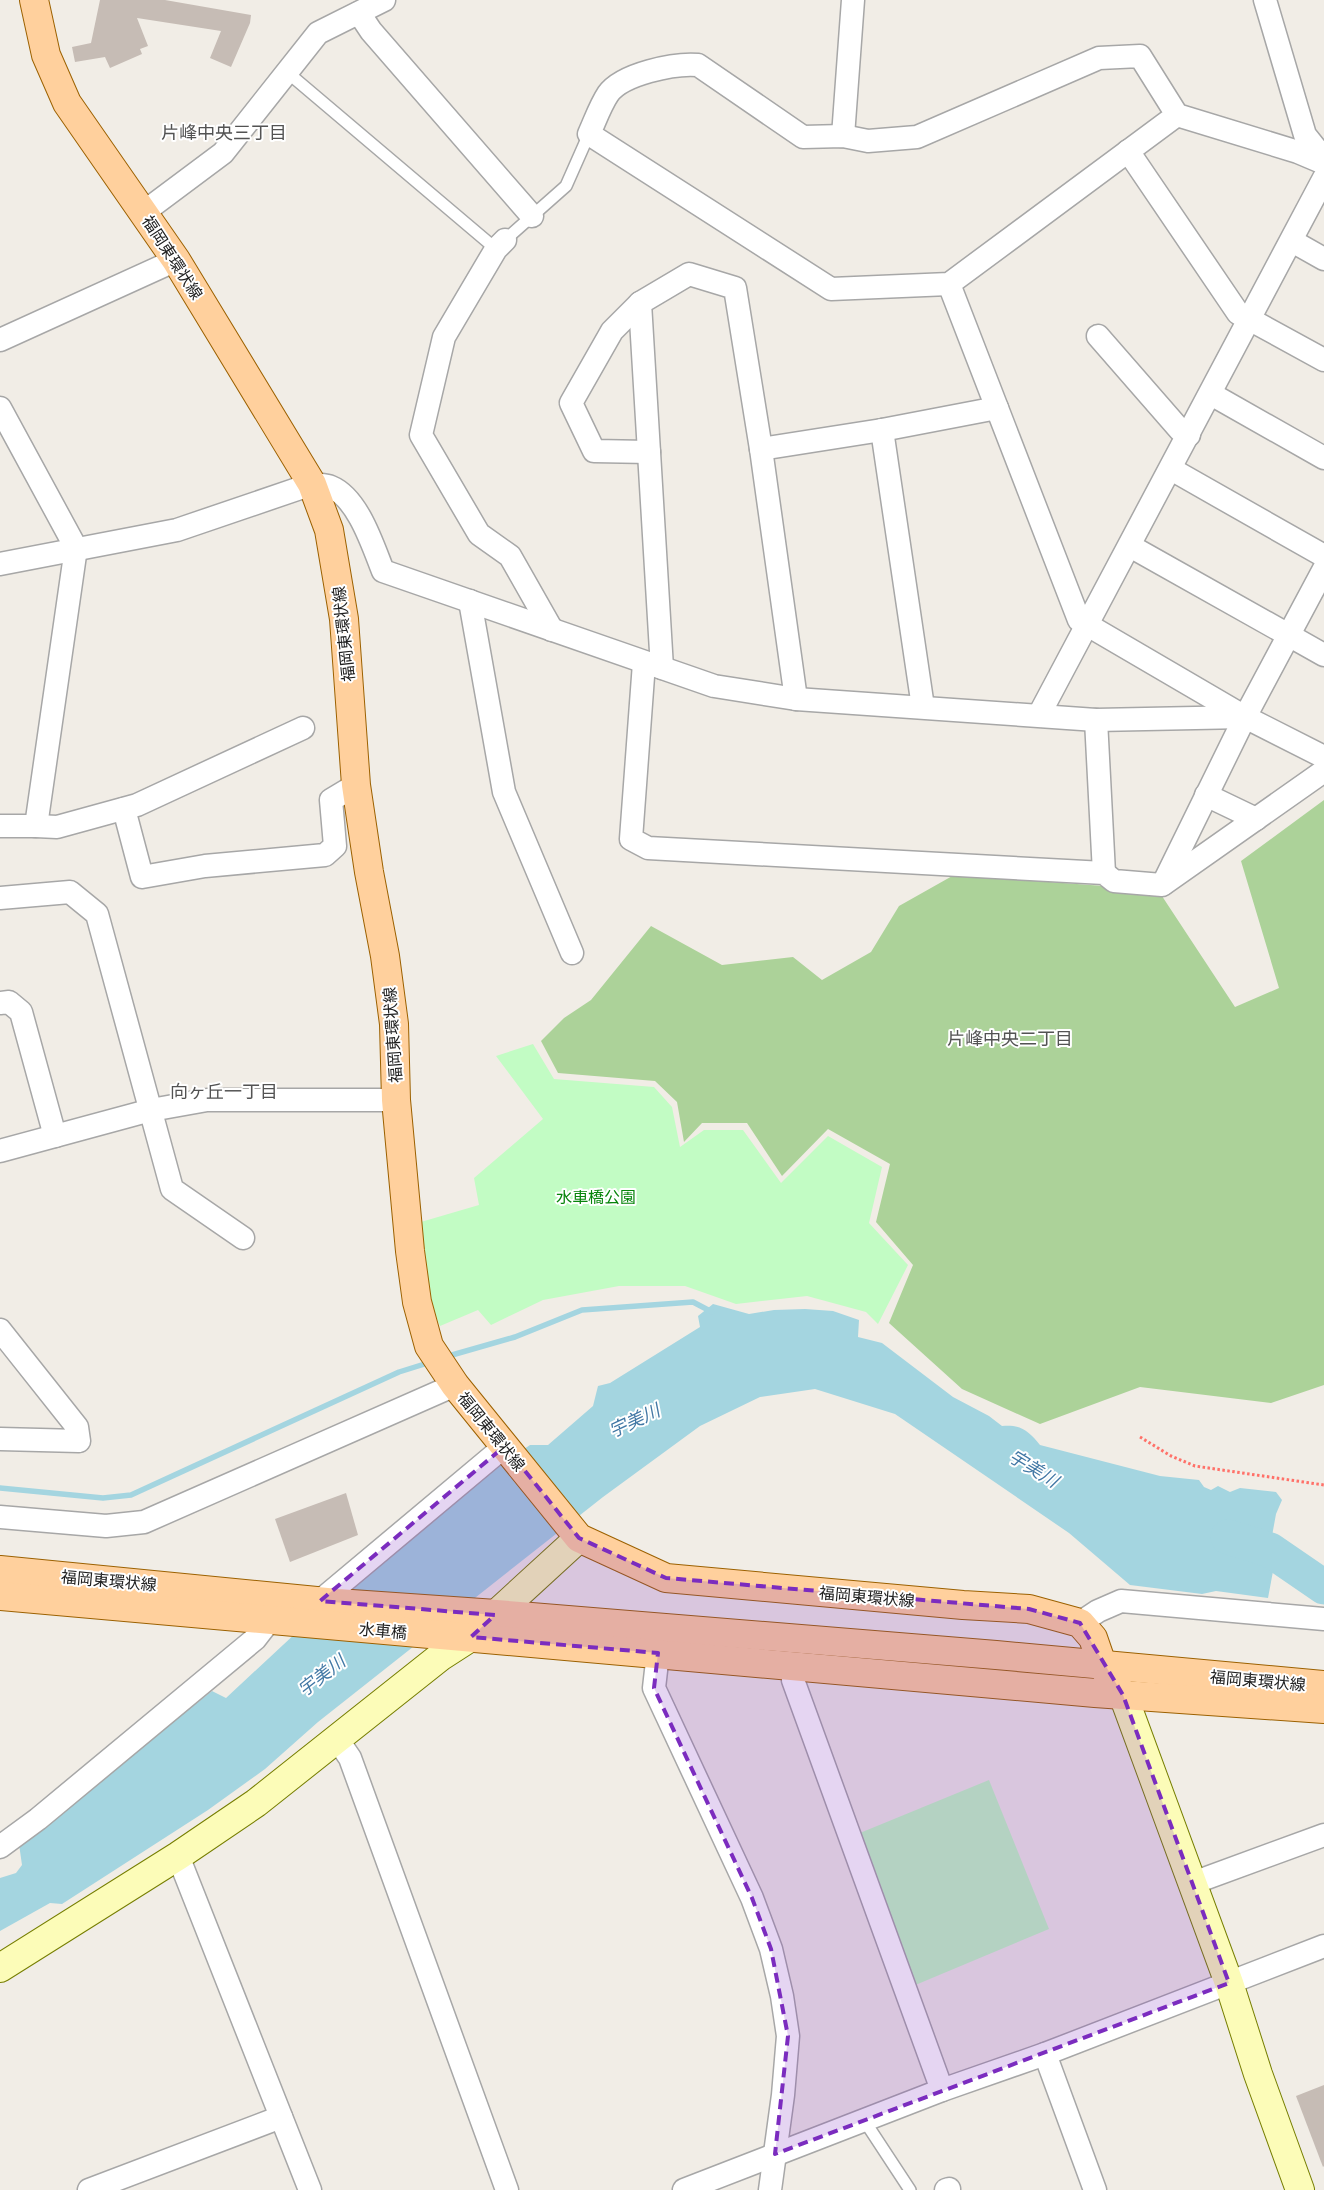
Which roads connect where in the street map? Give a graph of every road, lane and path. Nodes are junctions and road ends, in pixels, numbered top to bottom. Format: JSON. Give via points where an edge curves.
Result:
{"nodes":[{"id":1,"x":34,"y":0,"type":"edge"},
{"id":2,"x":384,"y":0,"type":"edge"},
{"id":3,"x":853,"y":0,"type":"edge"},
{"id":4,"x":1265,"y":0,"type":"edge"},
{"id":5,"x":359,"y":13,"type":"junction"},
{"id":6,"x":287,"y":72,"type":"junction"},
{"id":7,"x":1176,"y":115,"type":"junction"},
{"id":8,"x":590,"y":134,"type":"junction"},
{"id":9,"x":843,"y":136,"type":"junction"},
{"id":10,"x":1128,"y":151,"type":"junction"},
{"id":11,"x":1324,"y":159,"type":"edge"},
{"id":12,"x":1324,"y":163,"type":"edge"},
{"id":13,"x":1324,"y":178,"type":"edge"},
{"id":14,"x":144,"y":212,"type":"junction"},
{"id":15,"x":532,"y":216,"type":"junction"},
{"id":16,"x":1292,"y":241,"type":"junction"},
{"id":17,"x":501,"y":245,"type":"junction"},
{"id":18,"x":1324,"y":259,"type":"edge"},
{"id":19,"x":176,"y":260,"type":"junction"},
{"id":20,"x":949,"y":284,"type":"junction"},
{"id":21,"x":640,"y":303,"type":"junction"},
{"id":22,"x":1249,"y":319,"type":"junction"},
{"id":23,"x":1098,"y":336,"type":"dead end"},
{"id":24,"x":0,"y":340,"type":"edge"},
{"id":25,"x":1324,"y":360,"type":"edge"},
{"id":26,"x":1211,"y":394,"type":"junction"},
{"id":27,"x":0,"y":408,"type":"edge"},
{"id":28,"x":997,"y":408,"type":"junction"},
{"id":29,"x":882,"y":430,"type":"junction"},
{"id":30,"x":1189,"y":435,"type":"junction"},
{"id":31,"x":761,"y":449,"type":"junction"},
{"id":32,"x":649,"y":452,"type":"junction"},
{"id":33,"x":1324,"y":458,"type":"edge"},
{"id":34,"x":1171,"y":469,"type":"junction"},
{"id":35,"x":312,"y":484,"type":"junction"},
{"id":36,"x":1130,"y":546,"type":"junction"},
{"id":37,"x":76,"y":548,"type":"junction"},
{"id":38,"x":1324,"y":556,"type":"edge"},
{"id":39,"x":0,"y":564,"type":"edge"},
{"id":40,"x":1324,"y":569,"type":"edge"},
{"id":41,"x":470,"y":601,"type":"junction"},
{"id":42,"x":1088,"y":625,"type":"junction"},
{"id":43,"x":552,"y":630,"type":"junction"},
{"id":44,"x":1288,"y":634,"type":"junction"},
{"id":45,"x":1324,"y":655,"type":"edge"},
{"id":46,"x":653,"y":665,"type":"junction"},
{"id":47,"x":796,"y":699,"type":"junction"},
{"id":48,"x":923,"y":707,"type":"junction"},
{"id":49,"x":1039,"y":715,"type":"junction"},
{"id":50,"x":1245,"y":717,"type":"junction"},
{"id":51,"x":1096,"y":720,"type":"junction"},
{"id":52,"x":303,"y":728,"type":"dead end"},
{"id":53,"x":1324,"y":757,"type":"edge"},
{"id":54,"x":1324,"y":771,"type":"edge"},
{"id":55,"x":356,"y":785,"type":"junction"},
{"id":56,"x":1206,"y":795,"type":"junction"},
{"id":57,"x":124,"y":809,"type":"junction"},
{"id":58,"x":1256,"y":819,"type":"junction"},
{"id":59,"x":0,"y":826,"type":"edge"},
{"id":60,"x":36,"y":826,"type":"junction"},
{"id":61,"x":1104,"y":873,"type":"junction"},
{"id":62,"x":1162,"y":886,"type":"junction"},
{"id":63,"x":0,"y":898,"type":"edge"},
{"id":64,"x":572,"y":953,"type":"dead end"},
{"id":65,"x":0,"y":1003,"type":"edge"},
{"id":66,"x":396,"y":1100,"type":"junction"},
{"id":67,"x":151,"y":1110,"type":"junction"},
{"id":68,"x":55,"y":1136,"type":"junction"},
{"id":69,"x":0,"y":1151,"type":"edge"},
{"id":70,"x":243,"y":1238,"type":"dead end"},
{"id":71,"x":0,"y":1330,"type":"edge"},
{"id":72,"x":453,"y":1381,"type":"junction"},
{"id":73,"x":1140,"y":1436,"type":"dead end"},
{"id":74,"x":0,"y":1439,"type":"edge"},
{"id":75,"x":508,"y":1450,"type":"junction"},
{"id":76,"x":1324,"y":1484,"type":"edge"},
{"id":77,"x":0,"y":1517,"type":"edge"},
{"id":78,"x":574,"y":1533,"type":"junction"},
{"id":79,"x":0,"y":1570,"type":"edge"},
{"id":80,"x":0,"y":1596,"type":"edge"},
{"id":81,"x":328,"y":1602,"type":"junction"},
{"id":82,"x":492,"y":1614,"type":"junction"},
{"id":83,"x":1324,"y":1619,"type":"edge"},
{"id":84,"x":269,"y":1621,"type":"junction"},
{"id":85,"x":303,"y":1623,"type":"joint"},
{"id":86,"x":1080,"y":1623,"type":"junction"},
{"id":87,"x":467,"y":1636,"type":"junction"},
{"id":88,"x":658,"y":1653,"type":"junction"},
{"id":89,"x":793,"y":1666,"type":"junction"},
{"id":90,"x":1103,"y":1667,"type":"junction"},
{"id":91,"x":1324,"y":1685,"type":"edge"},
{"id":92,"x":1123,"y":1695,"type":"junction"},
{"id":93,"x":1324,"y":1709,"type":"edge"},
{"id":94,"x":337,"y":1739,"type":"junction"},
{"id":95,"x":1324,"y":1835,"type":"edge"},
{"id":96,"x":0,"y":1847,"type":"edge"},
{"id":97,"x":178,"y":1856,"type":"junction"},
{"id":98,"x":1193,"y":1884,"type":"junction"},
{"id":99,"x":1324,"y":1946,"type":"edge"},
{"id":100,"x":0,"y":1968,"type":"edge"},
{"id":101,"x":1229,"y":1983,"type":"junction"},
{"id":102,"x":1045,"y":2054,"type":"junction"},
{"id":103,"x":942,"y":2090,"type":"junction"},
{"id":104,"x":281,"y":2116,"type":"junction"},
{"id":105,"x":864,"y":2120,"type":"junction"},
{"id":106,"x":775,"y":2154,"type":"junction"},
{"id":107,"x":89,"y":2190,"type":"edge"},
{"id":108,"x":310,"y":2190,"type":"edge"},
{"id":109,"x":507,"y":2190,"type":"edge"},
{"id":110,"x":684,"y":2190,"type":"edge"},
{"id":111,"x":770,"y":2190,"type":"edge"},
{"id":112,"x":910,"y":2190,"type":"edge"},
{"id":113,"x":1095,"y":2190,"type":"edge"},
{"id":114,"x":1300,"y":2190,"type":"edge"}],
"edges":[{"from":1,"to":14,"type":"main road","name":"福岡東環状線","via":[[46,55],[67,103]]},
{"from":2,"to":5,"type":"street"},
{"from":3,"to":9,"type":"street"},
{"from":4,"to":11,"type":"street","via":[[1304,134]]},
{"from":5,"to":6,"type":"street","via":[[318,33]]},
{"from":5,"to":15,"type":"street","via":[[371,32]]},
{"from":6,"to":14,"type":"street","via":[[223,153]]},
{"from":6,"to":17,"type":"lane"},
{"from":7,"to":9,"type":"street","via":[[1140,56],[1098,58],[917,137],[868,141]]},
{"from":7,"to":10,"type":"street"},
{"from":7,"to":12,"type":"street"},
{"from":8,"to":9,"type":"street","via":[[608,95],[620,81],[680,63],[698,65],[803,137]]},
{"from":8,"to":15,"type":"lane","via":[[566,186]]},
{"from":8,"to":20,"type":"street","via":[[831,289]]},
{"from":10,"to":20,"type":"street"},
{"from":10,"to":22,"type":"street","via":[[1238,313]]},
{"from":13,"to":16,"type":"street"},
{"from":14,"to":19,"type":"main road","name":"福岡東環状線"},
{"from":15,"to":17,"type":"lane"},
{"from":16,"to":18,"type":"street"},
{"from":16,"to":22,"type":"street"},
{"from":17,"to":43,"type":"street","via":[[444,337],[421,435],[479,534],[510,556]]},
{"from":19,"to":24,"type":"street"},
{"from":19,"to":35,"type":"main road","name":"福岡東環状線"},
{"from":20,"to":28,"type":"street"},
{"from":21,"to":31,"type":"street","via":[[689,274],[735,288]]},
{"from":21,"to":32,"type":"street"},
{"from":21,"to":32,"type":"street","via":[[612,331],[572,403],[594,451]]},
{"from":22,"to":25,"type":"street"},
{"from":22,"to":26,"type":"street"},
{"from":23,"to":30,"type":"street","via":[[1180,430]]},
{"from":26,"to":30,"type":"street"},
{"from":26,"to":33,"type":"street"},
{"from":27,"to":37,"type":"street"},
{"from":28,"to":29,"type":"street"},
{"from":28,"to":42,"type":"street","via":[[1079,620]]},
{"from":29,"to":31,"type":"street"},
{"from":29,"to":48,"type":"street"},
{"from":30,"to":34,"type":"street"},
{"from":31,"to":47,"type":"street"},
{"from":32,"to":46,"type":"street"},
{"from":34,"to":36,"type":"street"},
{"from":34,"to":38,"type":"street"},
{"from":35,"to":37,"type":"street","via":[[177,530]]},
{"from":35,"to":41,"type":"street","via":[[331,486],[350,502],[366,527],[383,571]]},
{"from":35,"to":55,"type":"main road","name":"福岡東環状線","via":[[329,530],[344,619]]},
{"from":36,"to":42,"type":"street"},
{"from":36,"to":44,"type":"street"},
{"from":37,"to":39,"type":"street"},
{"from":37,"to":60,"type":"street"},
{"from":40,"to":44,"type":"street"},
{"from":41,"to":43,"type":"street"},
{"from":41,"to":64,"type":"street","via":[[504,792]]},
{"from":42,"to":49,"type":"street"},
{"from":42,"to":50,"type":"street"},
{"from":43,"to":46,"type":"street"},
{"from":44,"to":45,"type":"street"},
{"from":44,"to":50,"type":"street"},
{"from":46,"to":47,"type":"street","via":[[714,686]]},
{"from":46,"to":61,"type":"street","via":[[632,839],[648,848]]},
{"from":47,"to":48,"type":"street"},
{"from":48,"to":49,"type":"street"},
{"from":49,"to":51,"type":"street"},
{"from":50,"to":51,"type":"street"},
{"from":50,"to":53,"type":"street"},
{"from":50,"to":56,"type":"street"},
{"from":51,"to":61,"type":"street"},
{"from":52,"to":57,"type":"street"},
{"from":54,"to":58,"type":"street"},
{"from":55,"to":57,"type":"street","via":[[331,800],[335,846],[325,855],[205,866],[142,877]]},
{"from":55,"to":66,"type":"main road","name":"福岡東環状線","via":[[394,1024]]},
{"from":56,"to":58,"type":"street"},
{"from":56,"to":62,"type":"street"},
{"from":57,"to":60,"type":"street","via":[[58,827]]},
{"from":58,"to":62,"type":"street"},
{"from":59,"to":60,"type":"street"},
{"from":61,"to":62,"type":"street","via":[[1114,882]]},
{"from":63,"to":67,"type":"street","via":[[70,892],[97,914]]},
{"from":65,"to":68,"type":"street","via":[[9,1002],[21,1012]]},
{"from":66,"to":67,"type":"street","via":[[207,1100]]},
{"from":66,"to":72,"type":"main road","name":"福岡東環状線","via":[[417,1302],[429,1346]]},
{"from":67,"to":68,"type":"street"},
{"from":67,"to":70,"type":"street","via":[[172,1189]]},
{"from":68,"to":69,"type":"street"},
{"from":71,"to":74,"type":"street","via":[[77,1427],[79,1441]]},
{"from":72,"to":75,"type":"main road","name":"福岡東環状線"},
{"from":72,"to":77,"type":"street","via":[[144,1522],[106,1526]]},
{"from":73,"to":76,"type":"path","via":[[1171,1456],[1195,1466]]},
{"from":75,"to":78,"type":"main road","name":"福岡東環状線"},
{"from":75,"to":81,"type":"street"},
{"from":78,"to":82,"type":"street"},
{"from":78,"to":86,"type":"main road","name":"福岡東環状線","via":[[666,1578],[1029,1609]]},
{"from":79,"to":81,"type":"main road","name":"福岡東環状線"},
{"from":80,"to":84,"type":"main road","name":"福岡東環状線"},
{"from":81,"to":82,"type":"main road","name":"水車橋"},
{"from":82,"to":87,"type":"street"},
{"from":82,"to":90,"type":"main road","name":"福岡東環状線","via":[[996,1655]]},
{"from":83,"to":86,"type":"street","via":[[1121,1602]]},
{"from":84,"to":85,"type":"main road","name":"福岡東環状線"},
{"from":84,"to":96,"type":"street","via":[[255,1639]]},
{"from":85,"to":87,"type":"main road","name":"水車橋"},
{"from":86,"to":90,"type":"main road","via":[[1092,1638]]},
{"from":87,"to":88,"type":"main road","name":"福岡東環状線"},
{"from":87,"to":94,"type":"street"},
{"from":88,"to":89,"type":"main road","name":"福岡東環状線"},
{"from":88,"to":106,"type":"street","via":[[654,1688],[752,1898],[772,1949],[788,2036]]},
{"from":89,"to":92,"type":"main road","name":"福岡東環状線"},
{"from":89,"to":103,"type":"street","via":[[793,1680]]},
{"from":90,"to":91,"type":"main road","name":"福岡東環状線"},
{"from":90,"to":92,"type":"main road"},
{"from":92,"to":93,"type":"main road","name":"福岡東環状線"},
{"from":92,"to":98,"type":"street"},
{"from":94,"to":97,"type":"street","via":[[256,1803]]},
{"from":94,"to":109,"type":"street","via":[[350,1758]]},
{"from":95,"to":98,"type":"street"},
{"from":97,"to":100,"type":"street"},
{"from":97,"to":104,"type":"street"},
{"from":98,"to":101,"type":"street"},
{"from":99,"to":101,"type":"street"},
{"from":101,"to":102,"type":"street"},
{"from":101,"to":114,"type":"street"},
{"from":102,"to":103,"type":"street"},
{"from":102,"to":113,"type":"street"},
{"from":103,"to":105,"type":"street"},
{"from":104,"to":107,"type":"street"},
{"from":104,"to":108,"type":"street"},
{"from":105,"to":106,"type":"street"},
{"from":105,"to":112,"type":"lane"},
{"from":106,"to":110,"type":"street"},
{"from":106,"to":111,"type":"street"}]}
